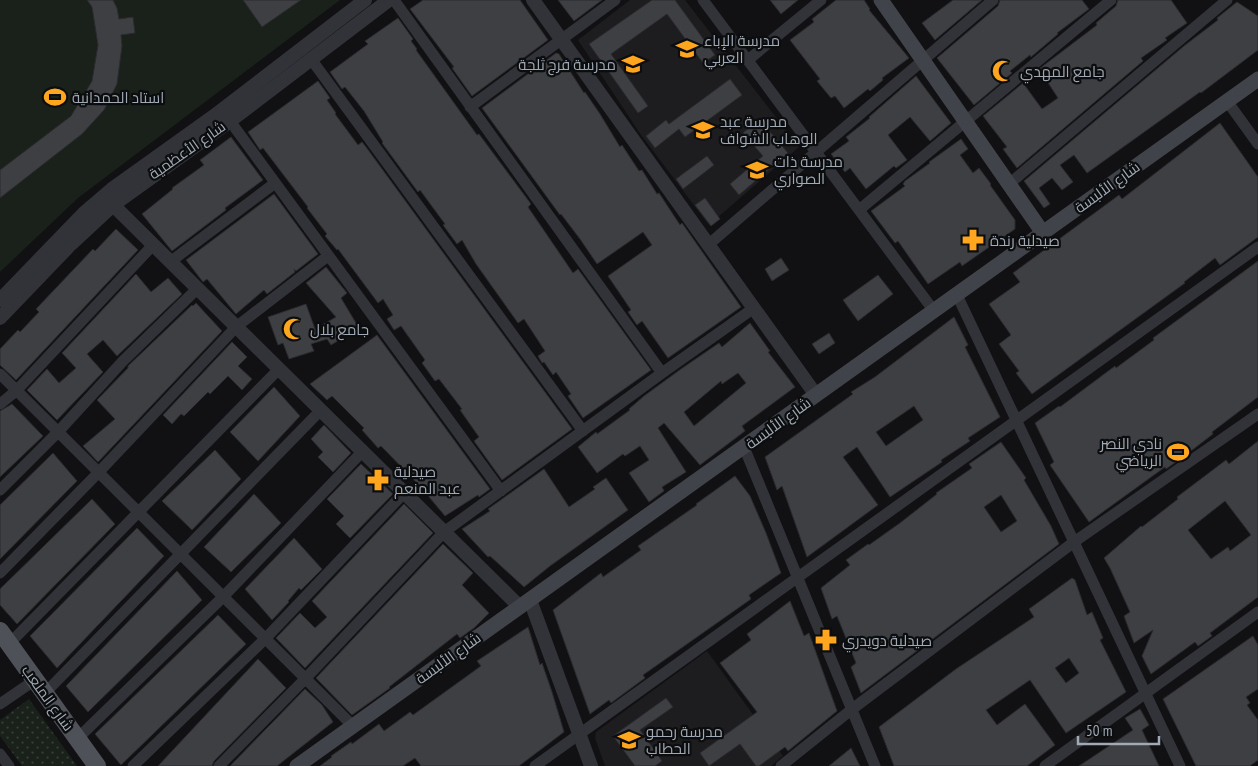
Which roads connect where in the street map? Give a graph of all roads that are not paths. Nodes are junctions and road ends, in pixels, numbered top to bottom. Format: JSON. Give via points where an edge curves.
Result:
{"nodes":[{"id":1,"x":365,"y":0,"type":"edge"},
{"id":2,"x":389,"y":0,"type":"edge"},
{"id":3,"x":394,"y":0,"type":"edge"},
{"id":4,"x":532,"y":0,"type":"edge"},
{"id":5,"x":615,"y":0,"type":"edge"},
{"id":6,"x":703,"y":0,"type":"edge"},
{"id":7,"x":821,"y":0,"type":"edge"},
{"id":8,"x":881,"y":0,"type":"edge"},
{"id":9,"x":994,"y":0,"type":"edge"},
{"id":10,"x":1111,"y":0,"type":"edge"},
{"id":11,"x":1227,"y":0,"type":"edge"},
{"id":12,"x":562,"y":41,"type":"junction"},
{"id":13,"x":311,"y":59,"type":"junction"},
{"id":14,"x":748,"y":60,"type":"junction"},
{"id":15,"x":923,"y":60,"type":"junction"},
{"id":16,"x":1258,"y":79,"type":"edge"},
{"id":17,"x":1228,"y":101,"type":"junction"},
{"id":18,"x":470,"y":107,"type":"junction"},
{"id":19,"x":230,"y":120,"type":"junction"},
{"id":20,"x":966,"y":122,"type":"junction"},
{"id":21,"x":1258,"y":144,"type":"edge"},
{"id":22,"x":816,"y":152,"type":"junction"},
{"id":23,"x":275,"y":183,"type":"junction"},
{"id":24,"x":1009,"y":184,"type":"junction"},
{"id":25,"x":113,"y":205,"type":"junction"},
{"id":26,"x":859,"y":210,"type":"junction"},
{"id":27,"x":1043,"y":233,"type":"junction"},
{"id":28,"x":153,"y":245,"type":"junction"},
{"id":29,"x":708,"y":245,"type":"junction"},
{"id":30,"x":1258,"y":247,"type":"edge"},
{"id":31,"x":328,"y":256,"type":"junction"},
{"id":32,"x":170,"y":262,"type":"junction"},
{"id":33,"x":197,"y":289,"type":"junction"},
{"id":34,"x":957,"y":295,"type":"junction"},
{"id":35,"x":0,"y":300,"type":"edge"},
{"id":36,"x":754,"y":308,"type":"junction"},
{"id":37,"x":934,"y":311,"type":"junction"},
{"id":38,"x":0,"y":318,"type":"edge"},
{"id":39,"x":236,"y":327,"type":"junction"},
{"id":40,"x":279,"y":370,"type":"junction"},
{"id":41,"x":662,"y":373,"type":"junction"},
{"id":42,"x":0,"y":374,"type":"edge"},
{"id":43,"x":16,"y":390,"type":"junction"},
{"id":44,"x":816,"y":395,"type":"junction"},
{"id":45,"x":0,"y":404,"type":"edge"},
{"id":46,"x":320,"y":410,"type":"junction"},
{"id":47,"x":1258,"y":414,"type":"edge"},
{"id":48,"x":1016,"y":420,"type":"junction"},
{"id":49,"x":583,"y":431,"type":"junction"},
{"id":50,"x":58,"y":432,"type":"junction"},
{"id":51,"x":744,"y":447,"type":"junction"},
{"id":52,"x":362,"y":452,"type":"junction"},
{"id":53,"x":98,"y":473,"type":"junction"},
{"id":54,"x":0,"y":490,"type":"edge"},
{"id":55,"x":501,"y":491,"type":"junction"},
{"id":56,"x":404,"y":493,"type":"junction"},
{"id":57,"x":138,"y":512,"type":"junction"},
{"id":58,"x":444,"y":532,"type":"junction"},
{"id":59,"x":1074,"y":542,"type":"junction"},
{"id":60,"x":181,"y":555,"type":"junction"},
{"id":61,"x":0,"y":573,"type":"edge"},
{"id":62,"x":798,"y":578,"type":"junction"},
{"id":63,"x":223,"y":597,"type":"junction"},
{"id":64,"x":525,"y":603,"type":"junction"},
{"id":65,"x":1258,"y":612,"type":"edge"},
{"id":66,"x":5,"y":637,"type":"edge"},
{"id":67,"x":265,"y":639,"type":"junction"},
{"id":68,"x":305,"y":679,"type":"junction"},
{"id":69,"x":40,"y":687,"type":"junction"},
{"id":70,"x":1146,"y":693,"type":"junction"},
{"id":71,"x":0,"y":704,"type":"edge"},
{"id":72,"x":851,"y":710,"type":"junction"},
{"id":73,"x":353,"y":726,"type":"junction"},
{"id":74,"x":579,"y":734,"type":"junction"},
{"id":75,"x":77,"y":738,"type":"junction"},
{"id":76,"x":0,"y":754,"type":"edge"},
{"id":77,"x":9,"y":766,"type":"edge"},
{"id":78,"x":97,"y":766,"type":"edge"},
{"id":79,"x":133,"y":766,"type":"edge"},
{"id":80,"x":219,"y":766,"type":"edge"},
{"id":81,"x":297,"y":766,"type":"edge"},
{"id":82,"x":535,"y":766,"type":"edge"},
{"id":83,"x":591,"y":766,"type":"edge"},
{"id":84,"x":781,"y":766,"type":"edge"},
{"id":85,"x":875,"y":766,"type":"edge"},
{"id":86,"x":1045,"y":766,"type":"edge"},
{"id":87,"x":1180,"y":766,"type":"edge"}],
"edges":[{"from":1,"to":35,"type":"street","via":[[214,116],[112,189],[84,213]]},
{"from":2,"to":13,"type":"street","name":"شارع الأعظمية"},
{"from":3,"to":18,"type":"street"},
{"from":4,"to":12,"type":"street"},
{"from":5,"to":12,"type":"street"},
{"from":6,"to":14,"type":"street"},
{"from":7,"to":14,"type":"street"},
{"from":8,"to":15,"type":"main road"},
{"from":9,"to":15,"type":"street"},
{"from":10,"to":20,"type":"street"},
{"from":11,"to":24,"type":"street"},
{"from":12,"to":18,"type":"street"},
{"from":12,"to":29,"type":"street"},
{"from":13,"to":19,"type":"street","name":"شارع الأعظمية"},
{"from":13,"to":49,"type":"street"},
{"from":14,"to":22,"type":"street"},
{"from":15,"to":20,"type":"main road"},
{"from":15,"to":22,"type":"street"},
{"from":16,"to":17,"type":"main road","name":"شارع الألبسة"},
{"from":17,"to":21,"type":"street"},
{"from":17,"to":27,"type":"main road","name":"شارع الألبسة"},
{"from":18,"to":41,"type":"street"},
{"from":19,"to":23,"type":"street"},
{"from":19,"to":25,"type":"street","name":"شارع الأعظمية"},
{"from":20,"to":24,"type":"main road"},
{"from":20,"to":26,"type":"street"},
{"from":22,"to":26,"type":"street"},
{"from":22,"to":29,"type":"street"},
{"from":23,"to":31,"type":"street"},
{"from":23,"to":32,"type":"street"},
{"from":24,"to":27,"type":"main road"},
{"from":25,"to":28,"type":"street"},
{"from":25,"to":38,"type":"street","name":"شارع الأعظمية"},
{"from":26,"to":37,"type":"street"},
{"from":27,"to":34,"type":"main road","name":"شارع الألبسة"},
{"from":28,"to":32,"type":"street"},
{"from":28,"to":43,"type":"street"},
{"from":29,"to":36,"type":"street"},
{"from":30,"to":48,"type":"street"},
{"from":31,"to":39,"type":"street"},
{"from":31,"to":55,"type":"street"},
{"from":32,"to":33,"type":"street"},
{"from":33,"to":39,"type":"street"},
{"from":33,"to":50,"type":"street","via":[[123,361]]},
{"from":34,"to":37,"type":"main road","name":"شارع الألبسة"},
{"from":34,"to":48,"type":"street"},
{"from":36,"to":41,"type":"street"},
{"from":36,"to":44,"type":"street"},
{"from":37,"to":44,"type":"main road","name":"شارع الألبسة"},
{"from":39,"to":40,"type":"street"},
{"from":39,"to":53,"type":"street"},
{"from":40,"to":46,"type":"street"},
{"from":40,"to":57,"type":"street"},
{"from":41,"to":49,"type":"street"},
{"from":42,"to":43,"type":"street"},
{"from":43,"to":45,"type":"street"},
{"from":43,"to":50,"type":"street"},
{"from":44,"to":51,"type":"main road","name":"شارع الألبسة"},
{"from":46,"to":52,"type":"street"},
{"from":46,"to":60,"type":"street"},
{"from":47,"to":59,"type":"street"},
{"from":48,"to":59,"type":"street"},
{"from":48,"to":62,"type":"street"},
{"from":49,"to":55,"type":"street"},
{"from":50,"to":53,"type":"street"},
{"from":50,"to":54,"type":"street"},
{"from":51,"to":62,"type":"street"},
{"from":51,"to":64,"type":"main road","name":"شارع الألبسة"},
{"from":52,"to":56,"type":"street"},
{"from":52,"to":63,"type":"street"},
{"from":53,"to":57,"type":"street"},
{"from":53,"to":61,"type":"street"},
{"from":55,"to":58,"type":"street"},
{"from":56,"to":58,"type":"street"},
{"from":56,"to":67,"type":"street"},
{"from":57,"to":60,"type":"street"},
{"from":57,"to":66,"type":"street"},
{"from":58,"to":64,"type":"street"},
{"from":58,"to":68,"type":"street"},
{"from":59,"to":70,"type":"street"},
{"from":59,"to":72,"type":"street"},
{"from":60,"to":63,"type":"street"},
{"from":60,"to":69,"type":"street"},
{"from":62,"to":72,"type":"street"},
{"from":62,"to":74,"type":"street"},
{"from":63,"to":67,"type":"street"},
{"from":63,"to":75,"type":"street"},
{"from":64,"to":73,"type":"main road","name":"شارع الألبسة"},
{"from":64,"to":74,"type":"street"},
{"from":65,"to":70,"type":"street"},
{"from":66,"to":69,"type":"main road","name":"شارع الملعب"},
{"from":67,"to":68,"type":"street"},
{"from":67,"to":79,"type":"street"},
{"from":68,"to":73,"type":"street"},
{"from":68,"to":80,"type":"street"},
{"from":69,"to":71,"type":"street"},
{"from":69,"to":75,"type":"main road","name":"شارع الملعب"},
{"from":70,"to":86,"type":"street"},
{"from":70,"to":87,"type":"street"},
{"from":72,"to":84,"type":"street"},
{"from":72,"to":85,"type":"street"},
{"from":73,"to":81,"type":"main road","name":"شارع الألبسة"},
{"from":74,"to":82,"type":"street"},
{"from":74,"to":83,"type":"street"},
{"from":75,"to":78,"type":"main road","name":"شارع الملعب"},
{"from":76,"to":77,"type":"street"}]}
